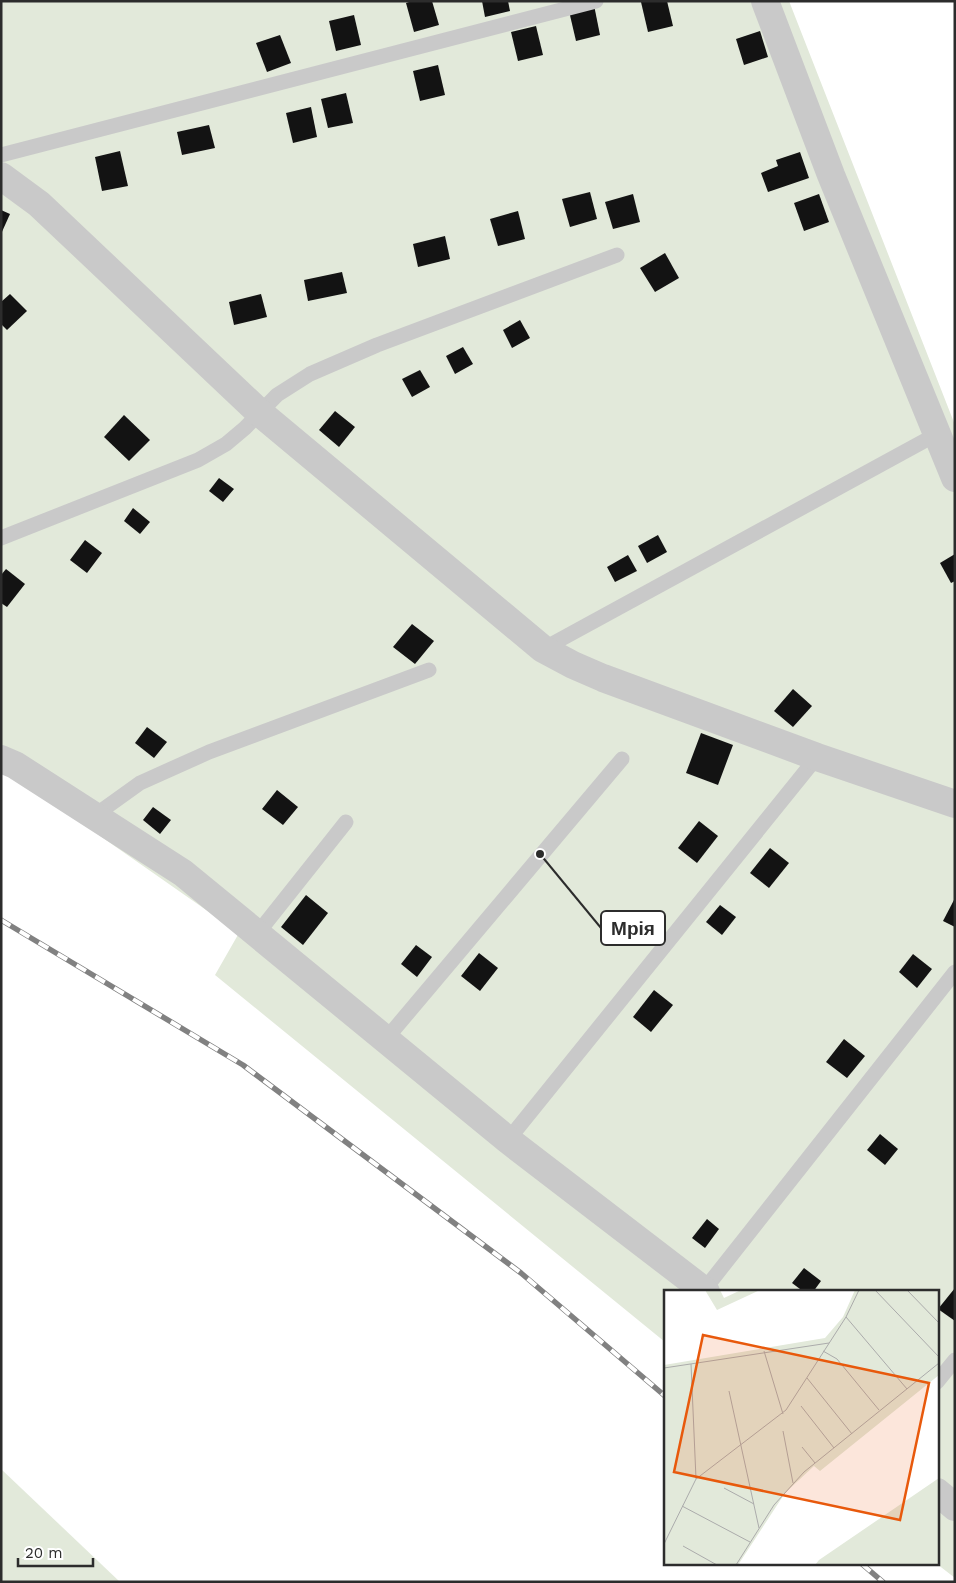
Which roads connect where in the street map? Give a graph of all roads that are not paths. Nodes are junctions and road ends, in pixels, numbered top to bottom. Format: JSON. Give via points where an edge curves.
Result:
{"nodes":[{"id":1,"x":596,"y":1,"type":"edge"},
{"id":2,"x":765,"y":1,"type":"edge"},
{"id":3,"x":1,"y":155,"type":"edge"},
{"id":4,"x":1,"y":176,"type":"edge"},
{"id":5,"x":617,"y":255,"type":"dead end"},
{"id":6,"x":260,"y":413,"type":"junction"},
{"id":7,"x":937,"y":434,"type":"junction"},
{"id":8,"x":955,"y":478,"type":"edge"},
{"id":9,"x":1,"y":538,"type":"edge"},
{"id":10,"x":544,"y":649,"type":"junction"},
{"id":11,"x":428,"y":670,"type":"dead end"},
{"id":12,"x":817,"y":757,"type":"junction"},
{"id":13,"x":1,"y":758,"type":"edge"},
{"id":14,"x":622,"y":759,"type":"dead end"},
{"id":15,"x":955,"y":804,"type":"edge"},
{"id":16,"x":94,"y":816,"type":"junction"},
{"id":17,"x":346,"y":822,"type":"dead end"},
{"id":18,"x":257,"y":934,"type":"junction"},
{"id":19,"x":955,"y":972,"type":"edge"},
{"id":20,"x":386,"y":1039,"type":"junction"},
{"id":21,"x":508,"y":1140,"type":"junction"},
{"id":22,"x":704,"y":1290,"type":"edge"},
{"id":23,"x":706,"y":1290,"type":"edge"},
{"id":24,"x":955,"y":1360,"type":"edge"},
{"id":25,"x":938,"y":1381,"type":"edge"},
{"id":26,"x":938,"y":1493,"type":"edge"},
{"id":27,"x":955,"y":1507,"type":"edge"}],
"edges":[{"from":1,"to":3,"type":"lane"},
{"from":2,"to":7,"type":"street","via":[[831,175]]},
{"from":4,"to":6,"type":"street","via":[[39,204]]},
{"from":5,"to":6,"type":"lane","via":[[377,345],[310,374],[276,395]]},
{"from":6,"to":9,"type":"lane","via":[[226,444],[198,460]]},
{"from":6,"to":10,"type":"street"},
{"from":7,"to":8,"type":"street"},
{"from":7,"to":10,"type":"lane"},
{"from":10,"to":12,"type":"street","via":[[603,678]]},
{"from":11,"to":16,"type":"lane","via":[[140,782]]},
{"from":12,"to":15,"type":"street"},
{"from":12,"to":21,"type":"lane"},
{"from":13,"to":16,"type":"street"},
{"from":14,"to":20,"type":"lane"},
{"from":16,"to":18,"type":"street","via":[[183,873]]},
{"from":17,"to":18,"type":"lane"},
{"from":18,"to":20,"type":"street"},
{"from":19,"to":23,"type":"lane"},
{"from":20,"to":21,"type":"street"},
{"from":21,"to":22,"type":"street"},
{"from":24,"to":25,"type":"lane"},
{"from":26,"to":27,"type":"street"}]}
